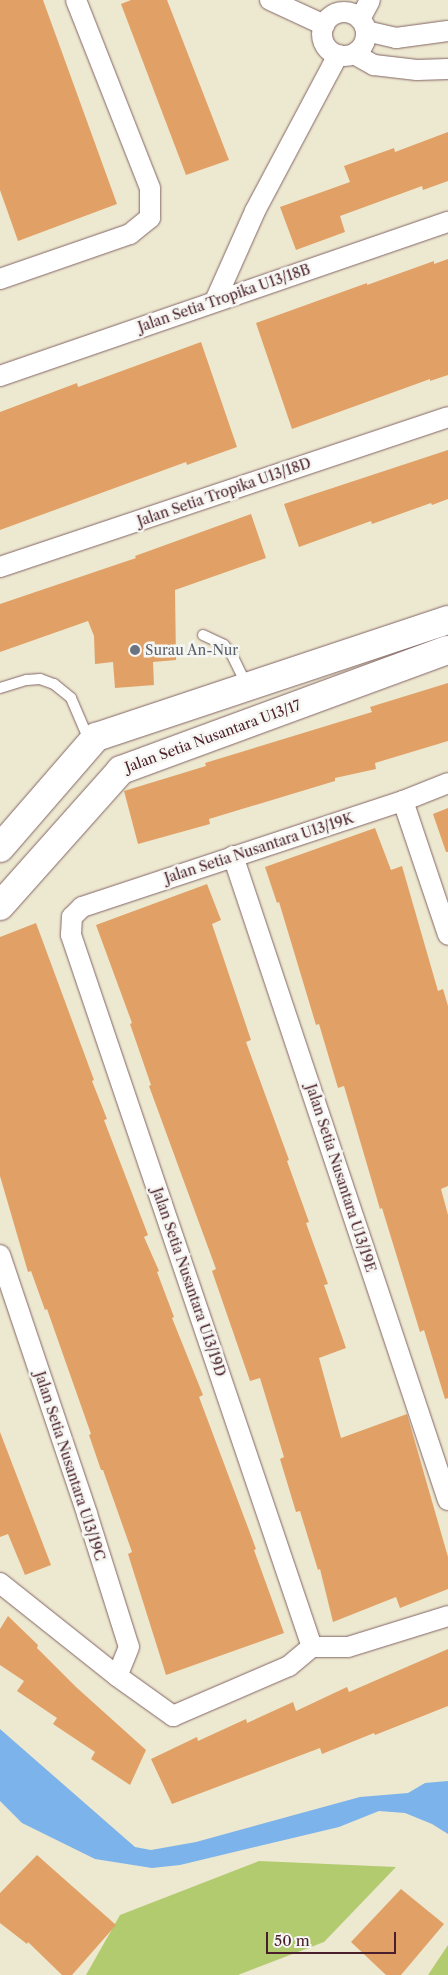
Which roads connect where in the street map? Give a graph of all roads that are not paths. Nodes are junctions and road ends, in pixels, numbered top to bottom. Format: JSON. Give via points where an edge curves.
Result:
{"nodes":[{"id":1,"x":76,"y":0,"type":"edge"},
{"id":2,"x":270,"y":0,"type":"edge"},
{"id":3,"x":370,"y":0,"type":"edge"},
{"id":4,"x":344,"y":6,"type":"edge"},
{"id":5,"x":324,"y":25,"type":"junction"},
{"id":6,"x":363,"y":25,"type":"junction"},
{"id":7,"x":448,"y":31,"type":"edge"},
{"id":8,"x":414,"y":36,"type":"junction"},
{"id":9,"x":346,"y":54,"type":"junction"},
{"id":10,"x":448,"y":69,"type":"edge"},
{"id":11,"x":417,"y":70,"type":"junction"},
{"id":12,"x":448,"y":222,"type":"edge"},
{"id":13,"x":0,"y":279,"type":"edge"},
{"id":14,"x":215,"y":300,"type":"junction"},
{"id":15,"x":0,"y":376,"type":"edge"},
{"id":16,"x":448,"y":417,"type":"edge"},
{"id":17,"x":0,"y":567,"type":"edge"},
{"id":18,"x":448,"y":620,"type":"edge"},
{"id":19,"x":203,"y":635,"type":"dead end"},
{"id":20,"x":448,"y":650,"type":"edge"},
{"id":21,"x":247,"y":687,"type":"junction"},
{"id":22,"x":0,"y":688,"type":"edge"},
{"id":23,"x":91,"y":744,"type":"junction"},
{"id":24,"x":448,"y":783,"type":"edge"},
{"id":25,"x":403,"y":801,"type":"junction"},
{"id":26,"x":0,"y":848,"type":"edge"},
{"id":27,"x":233,"y":856,"type":"junction"},
{"id":28,"x":0,"y":906,"type":"edge"},
{"id":29,"x":72,"y":917,"type":"joint"},
{"id":30,"x":448,"y":935,"type":"edge"},
{"id":31,"x":0,"y":1255,"type":"edge"},
{"id":32,"x":448,"y":1500,"type":"edge"},
{"id":33,"x":0,"y":1584,"type":"edge"},
{"id":34,"x":448,"y":1616,"type":"edge"},
{"id":35,"x":312,"y":1647,"type":"junction"},
{"id":36,"x":117,"y":1676,"type":"junction"}],
"edges":[{"from":1,"to":13,"type":"street","via":[[150,188],[150,218],[130,234]]},
{"from":2,"to":5,"type":"street"},
{"from":3,"to":6,"type":"street"},
{"from":4,"to":5,"type":"street"},
{"from":4,"to":6,"type":"street"},
{"from":5,"to":9,"type":"street","via":[[323,40],[332,52]]},
{"from":6,"to":8,"type":"street","via":[[396,38]]},
{"from":6,"to":9,"type":"street","via":[[364,44]]},
{"from":7,"to":8,"type":"street"},
{"from":8,"to":11,"type":"street"},
{"from":9,"to":11,"type":"street","via":[[374,65]]},
{"from":9,"to":14,"type":"street","via":[[255,211]]},
{"from":10,"to":11,"type":"street"},
{"from":12,"to":14,"type":"street","name":"Jalan Setia Tropika U13/18B"},
{"from":14,"to":15,"type":"street","name":"Jalan Setia Tropika U13/18B"},
{"from":16,"to":17,"type":"street","name":"Jalan Setia Tropika U13/18D"},
{"from":18,"to":21,"type":"main road"},
{"from":19,"to":21,"type":"lane","via":[[224,645],[231,653]]},
{"from":20,"to":28,"type":"main road","name":"Jalan Setia Nusantara U13/17","via":[[121,770]]},
{"from":21,"to":23,"type":"main road","via":[[96,737]]},
{"from":22,"to":23,"type":"lane","via":[[40,679],[54,684],[71,698]]},
{"from":23,"to":26,"type":"main road"},
{"from":24,"to":25,"type":"street","name":"Jalan Setia Nusantara U13/19K"},
{"from":25,"to":27,"type":"street","name":"Jalan Setia Nusantara U13/19K"},
{"from":25,"to":30,"type":"street"},
{"from":27,"to":29,"type":"street","name":"Jalan Setia Nusantara U13/19K","via":[[82,907]]},
{"from":27,"to":32,"type":"street","name":"Jalan Setia Nusantara U13/19E"},
{"from":29,"to":35,"type":"street","name":"Jalan Setia Nusantara U13/19D","via":[[72,935]]},
{"from":31,"to":36,"type":"street","name":"Jalan Setia Nusantara U13/19C","via":[[129,1647]]},
{"from":33,"to":36,"type":"street"},
{"from":34,"to":35,"type":"street","via":[[348,1647]]},
{"from":35,"to":36,"type":"street","via":[[289,1666],[173,1716]]}]}
